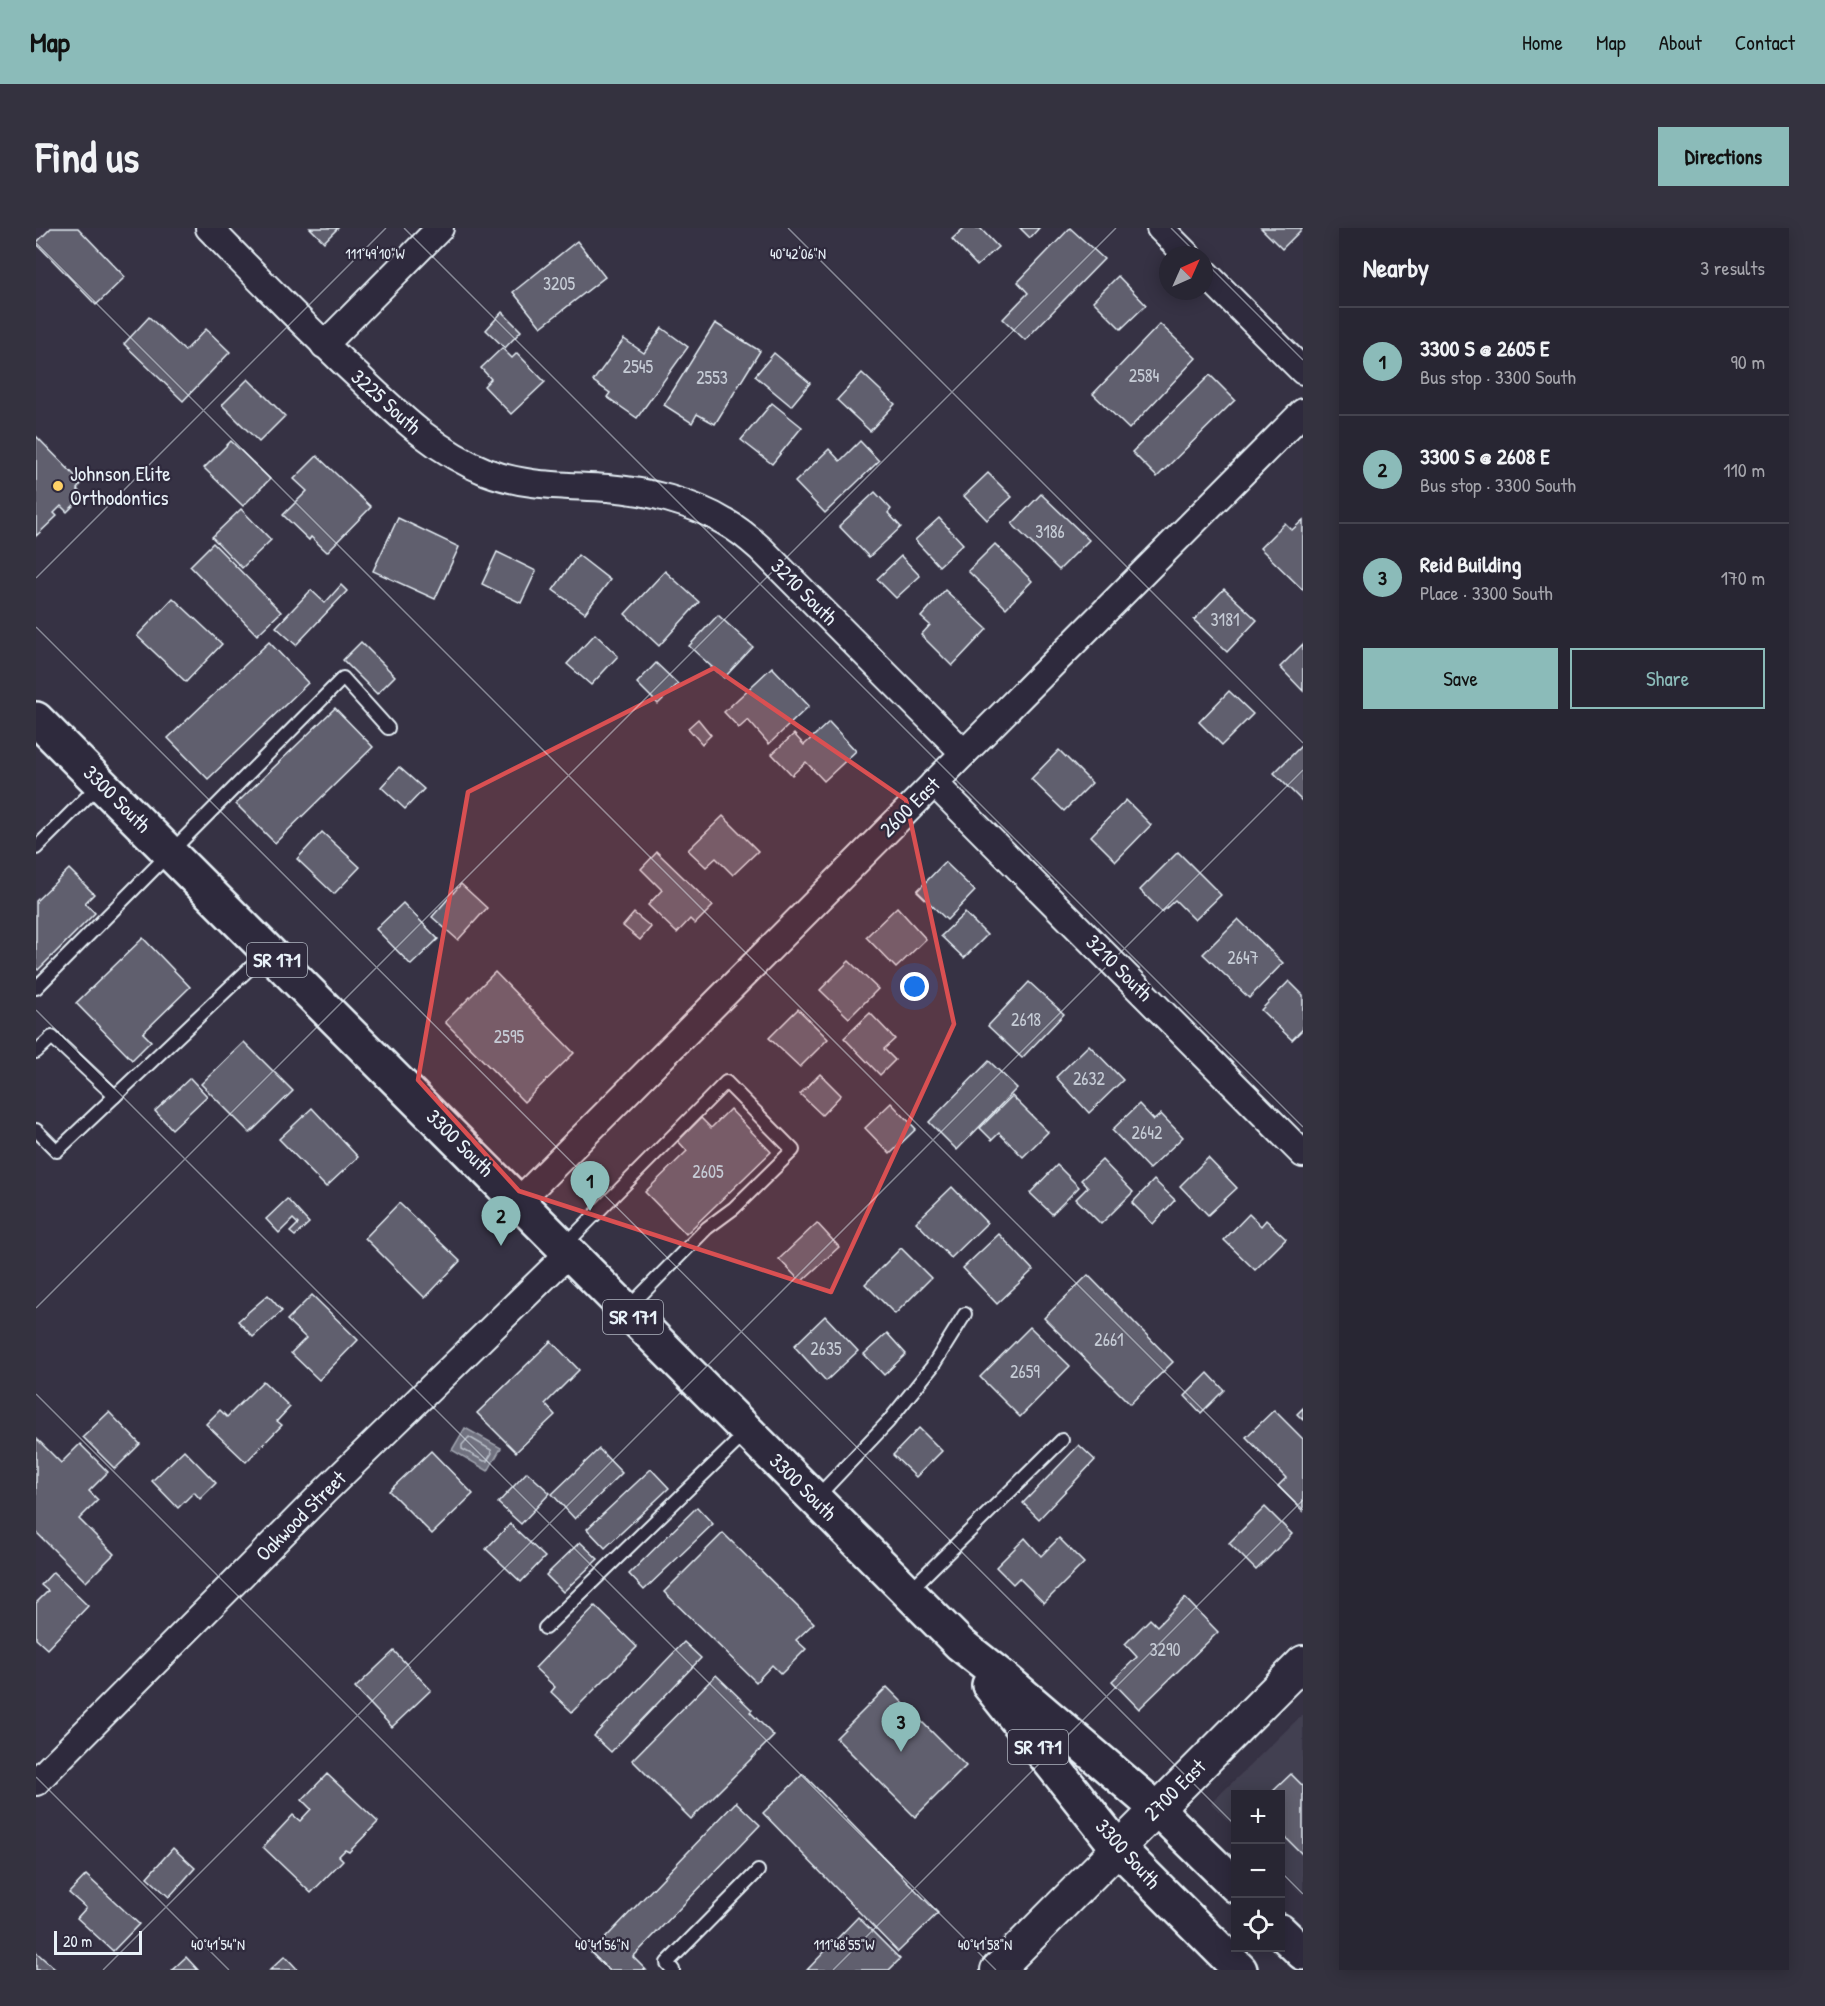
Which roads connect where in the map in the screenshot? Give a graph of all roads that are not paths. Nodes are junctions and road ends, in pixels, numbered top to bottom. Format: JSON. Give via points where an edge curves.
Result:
{"nodes":[{"id":1,"x":209,"y":228,"type":"edge"},
{"id":2,"x":440,"y":228,"type":"edge"},
{"id":3,"x":1160,"y":228,"type":"edge"},
{"id":4,"x":1178,"y":246,"type":"edge"},
{"id":5,"x":1213,"y":281,"type":"edge"},
{"id":6,"x":324,"y":345,"type":"junction"},
{"id":7,"x":1303,"y":372,"type":"edge"},
{"id":8,"x":1303,"y":412,"type":"edge"},
{"id":9,"x":610,"y":488,"type":"joint"},
{"id":10,"x":38,"y":724,"type":"edge"},
{"id":11,"x":388,"y":728,"type":"dead end"},
{"id":12,"x":963,"y":753,"type":"junction"},
{"id":13,"x":101,"y":783,"type":"junction"},
{"id":14,"x":934,"y":783,"type":"junction"},
{"id":15,"x":36,"y":848,"type":"edge"},
{"id":16,"x":170,"y":852,"type":"junction"},
{"id":17,"x":268,"y":951,"type":"junction"},
{"id":18,"x":36,"y":988,"type":"edge"},
{"id":19,"x":36,"y":1052,"type":"edge"},
{"id":20,"x":115,"y":1096,"type":"junction"},
{"id":21,"x":36,"y":1130,"type":"edge"},
{"id":22,"x":1303,"y":1154,"type":"edge"},
{"id":23,"x":518,"y":1202,"type":"junction"},
{"id":24,"x":566,"y":1250,"type":"junction"},
{"id":25,"x":626,"y":1310,"type":"junction"},
{"id":26,"x":965,"y":1314,"type":"dead end"},
{"id":27,"x":747,"y":1431,"type":"junction"},
{"id":28,"x":1062,"y":1440,"type":"dead end"},
{"id":29,"x":815,"y":1499,"type":"junction"},
{"id":30,"x":908,"y":1592,"type":"junction"},
{"id":31,"x":545,"y":1628,"type":"dead end"},
{"id":32,"x":960,"y":1644,"type":"junction"},
{"id":33,"x":1303,"y":1662,"type":"edge"},
{"id":34,"x":36,"y":1782,"type":"edge"},
{"id":35,"x":1157,"y":1809,"type":"junction"},
{"id":36,"x":1118,"y":1848,"type":"junction"},
{"id":37,"x":758,"y":1871,"type":"dead end"},
{"id":38,"x":1231,"y":1882,"type":"edge"},
{"id":39,"x":1285,"y":1935,"type":"edge"},
{"id":40,"x":1303,"y":1953,"type":"edge"},
{"id":41,"x":673,"y":1970,"type":"edge"},
{"id":42,"x":997,"y":1970,"type":"edge"},
{"id":43,"x":1240,"y":1970,"type":"edge"}],
"edges":[{"from":1,"to":6,"type":"street","name":"3225 South"},
{"from":2,"to":6,"type":"street"},
{"from":3,"to":4,"type":"street"},
{"from":5,"to":7,"type":"street"},
{"from":6,"to":9,"type":"street","name":"3225 South","via":[[412,427],[460,461],[513,480]]},
{"from":8,"to":12,"type":"street","name":"2600 East"},
{"from":9,"to":12,"type":"street","name":"3210 South","via":[[648,494],[702,510],[744,534]]},
{"from":10,"to":13,"type":"main road","name":"3300 South","number":"SR 171"},
{"from":11,"to":16,"type":"lane","via":[[343,678]]},
{"from":12,"to":14,"type":"street","name":"2600 East"},
{"from":13,"to":15,"type":"lane"},
{"from":13,"to":16,"type":"main road","name":"3300 South","number":"SR 171"},
{"from":14,"to":22,"type":"street","name":"3210 South"},
{"from":14,"to":23,"type":"street","name":"2600 East"},
{"from":16,"to":17,"type":"main road","name":"3300 South","number":"SR 171"},
{"from":16,"to":18,"type":"lane"},
{"from":17,"to":20,"type":"lane"},
{"from":17,"to":23,"type":"main road","name":"3300 South","number":"SR 171"},
{"from":19,"to":20,"type":"lane","via":[[52,1037]]},
{"from":20,"to":21,"type":"lane","via":[[57,1150]]},
{"from":23,"to":24,"type":"main road","name":"3300 South","number":"SR 171"},
{"from":24,"to":25,"type":"main road","name":"3300 South","number":"SR 171"},
{"from":24,"to":25,"type":"lane","via":[[726,1082],[793,1149]]},
{"from":24,"to":34,"type":"street","name":"Oakwood Street"},
{"from":25,"to":27,"type":"main road","name":"3300 South","number":"SR 171"},
{"from":26,"to":29,"type":"lane","via":[[932,1367],[888,1422]]},
{"from":27,"to":29,"type":"main road","name":"3300 South","number":"SR 171"},
{"from":27,"to":31,"type":"lane"},
{"from":28,"to":30,"type":"lane"},
{"from":29,"to":30,"type":"main road","name":"3300 South","number":"SR 171"},
{"from":30,"to":32,"type":"main road","name":"3300 South","number":"SR 171"},
{"from":32,"to":35,"type":"main road","name":"3300 South","number":"SR 171"},
{"from":32,"to":36,"type":"main road","name":"3300 South","number":"SR 171"},
{"from":33,"to":35,"type":"street","name":"2700 East"},
{"from":35,"to":36,"type":"street","name":"2700 East"},
{"from":35,"to":38,"type":"main road","name":"3300 South","number":"SR 171"},
{"from":36,"to":42,"type":"street","name":"2700 East"},
{"from":36,"to":43,"type":"main road","name":"3300 South","number":"SR 171"},
{"from":37,"to":41,"type":"lane","via":[[667,1963]]},
{"from":39,"to":40,"type":"main road"}]}
